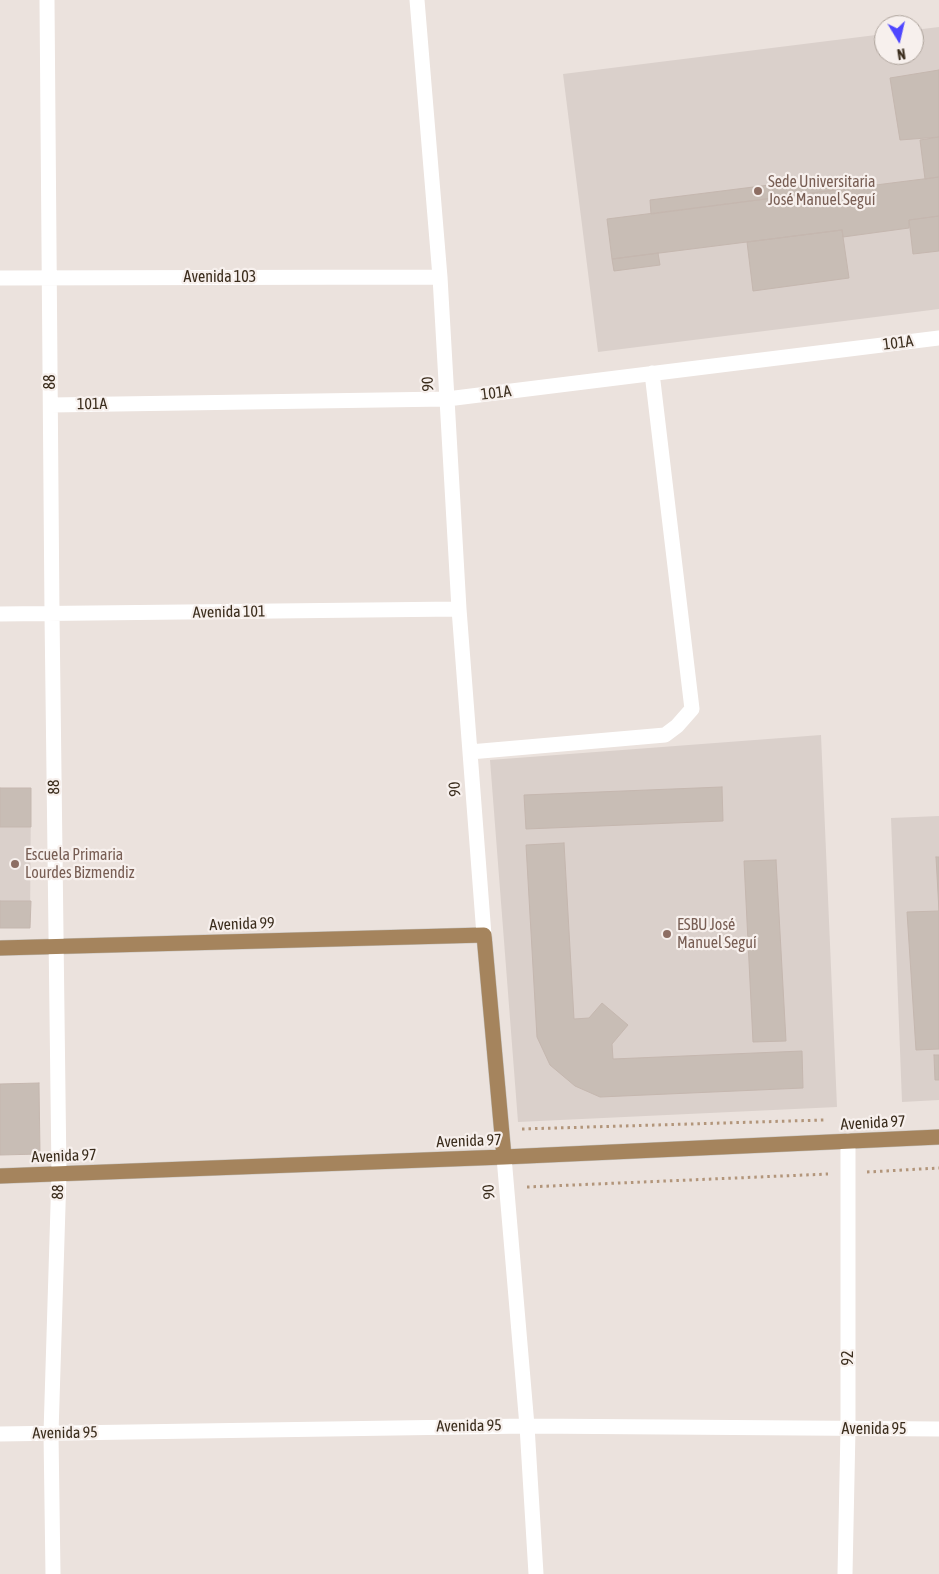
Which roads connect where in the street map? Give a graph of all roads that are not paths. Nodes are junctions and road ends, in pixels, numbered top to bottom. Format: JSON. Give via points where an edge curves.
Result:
{"nodes":[{"id":1,"x":48,"y":0,"type":"edge"},
{"id":2,"x":417,"y":0,"type":"edge"},
{"id":3,"x":440,"y":276,"type":"junction"},
{"id":4,"x":0,"y":278,"type":"edge"},
{"id":5,"x":50,"y":278,"type":"junction"},
{"id":6,"x":939,"y":338,"type":"edge"},
{"id":7,"x":652,"y":373,"type":"junction"},
{"id":8,"x":447,"y":399,"type":"junction"},
{"id":9,"x":50,"y":405,"type":"junction"},
{"id":10,"x":459,"y":609,"type":"junction"},
{"id":11,"x":0,"y":614,"type":"edge"},
{"id":12,"x":52,"y":614,"type":"junction"},
{"id":13,"x":470,"y":752,"type":"junction"},
{"id":14,"x":484,"y":935,"type":"junction"},
{"id":15,"x":56,"y":947,"type":"junction"},
{"id":16,"x":0,"y":948,"type":"edge"},
{"id":17,"x":939,"y":1138,"type":"edge"},
{"id":18,"x":848,"y":1141,"type":"junction"},
{"id":19,"x":504,"y":1157,"type":"junction"},
{"id":20,"x":59,"y":1174,"type":"junction"},
{"id":21,"x":0,"y":1176,"type":"edge"},
{"id":22,"x":527,"y":1426,"type":"junction"},
{"id":23,"x":848,"y":1429,"type":"junction"},
{"id":24,"x":939,"y":1429,"type":"edge"},
{"id":25,"x":51,"y":1433,"type":"junction"},
{"id":26,"x":0,"y":1434,"type":"edge"},
{"id":27,"x":53,"y":1574,"type":"edge"},
{"id":28,"x":536,"y":1574,"type":"edge"},
{"id":29,"x":846,"y":1574,"type":"edge"}],
"edges":[{"from":1,"to":5,"type":"street","name":"88"},
{"from":2,"to":3,"type":"street","name":"90"},
{"from":3,"to":5,"type":"street","name":"Avenida 103"},
{"from":3,"to":8,"type":"street","name":"90"},
{"from":4,"to":5,"type":"street","name":"Avenida 103"},
{"from":5,"to":9,"type":"street","name":"88"},
{"from":6,"to":7,"type":"street","name":"101A"},
{"from":7,"to":8,"type":"street","name":"101A"},
{"from":7,"to":13,"type":"street","via":[[692,709],[665,735]]},
{"from":8,"to":9,"type":"street","name":"101A"},
{"from":8,"to":10,"type":"street","name":"90"},
{"from":9,"to":12,"type":"street","name":"88"},
{"from":10,"to":12,"type":"street","name":"Avenida 101"},
{"from":10,"to":13,"type":"street","name":"90"},
{"from":11,"to":12,"type":"street","name":"Avenida 101"},
{"from":12,"to":15,"type":"street","name":"88"},
{"from":13,"to":14,"type":"street","name":"90"},
{"from":14,"to":15,"type":"main road","name":"Avenida 99"},
{"from":14,"to":19,"type":"main road","name":"90"},
{"from":15,"to":16,"type":"main road","name":"Avenida 99"},
{"from":15,"to":20,"type":"street","name":"88"},
{"from":17,"to":18,"type":"main road","name":"Avenida 97"},
{"from":18,"to":19,"type":"main road","name":"Avenida 97"},
{"from":18,"to":23,"type":"street","name":"92"},
{"from":19,"to":20,"type":"main road","name":"Avenida 97"},
{"from":19,"to":22,"type":"street","name":"90"},
{"from":20,"to":21,"type":"main road","name":"Avenida 97"},
{"from":20,"to":25,"type":"street","name":"88"},
{"from":22,"to":23,"type":"street","name":"Avenida 95"},
{"from":22,"to":25,"type":"street","name":"Avenida 95"},
{"from":22,"to":28,"type":"street","name":"90"},
{"from":23,"to":24,"type":"street","name":"Avenida 95"},
{"from":23,"to":29,"type":"street","name":"92"},
{"from":25,"to":26,"type":"street","name":"Avenida 95"},
{"from":25,"to":27,"type":"street","name":"88"}]}
